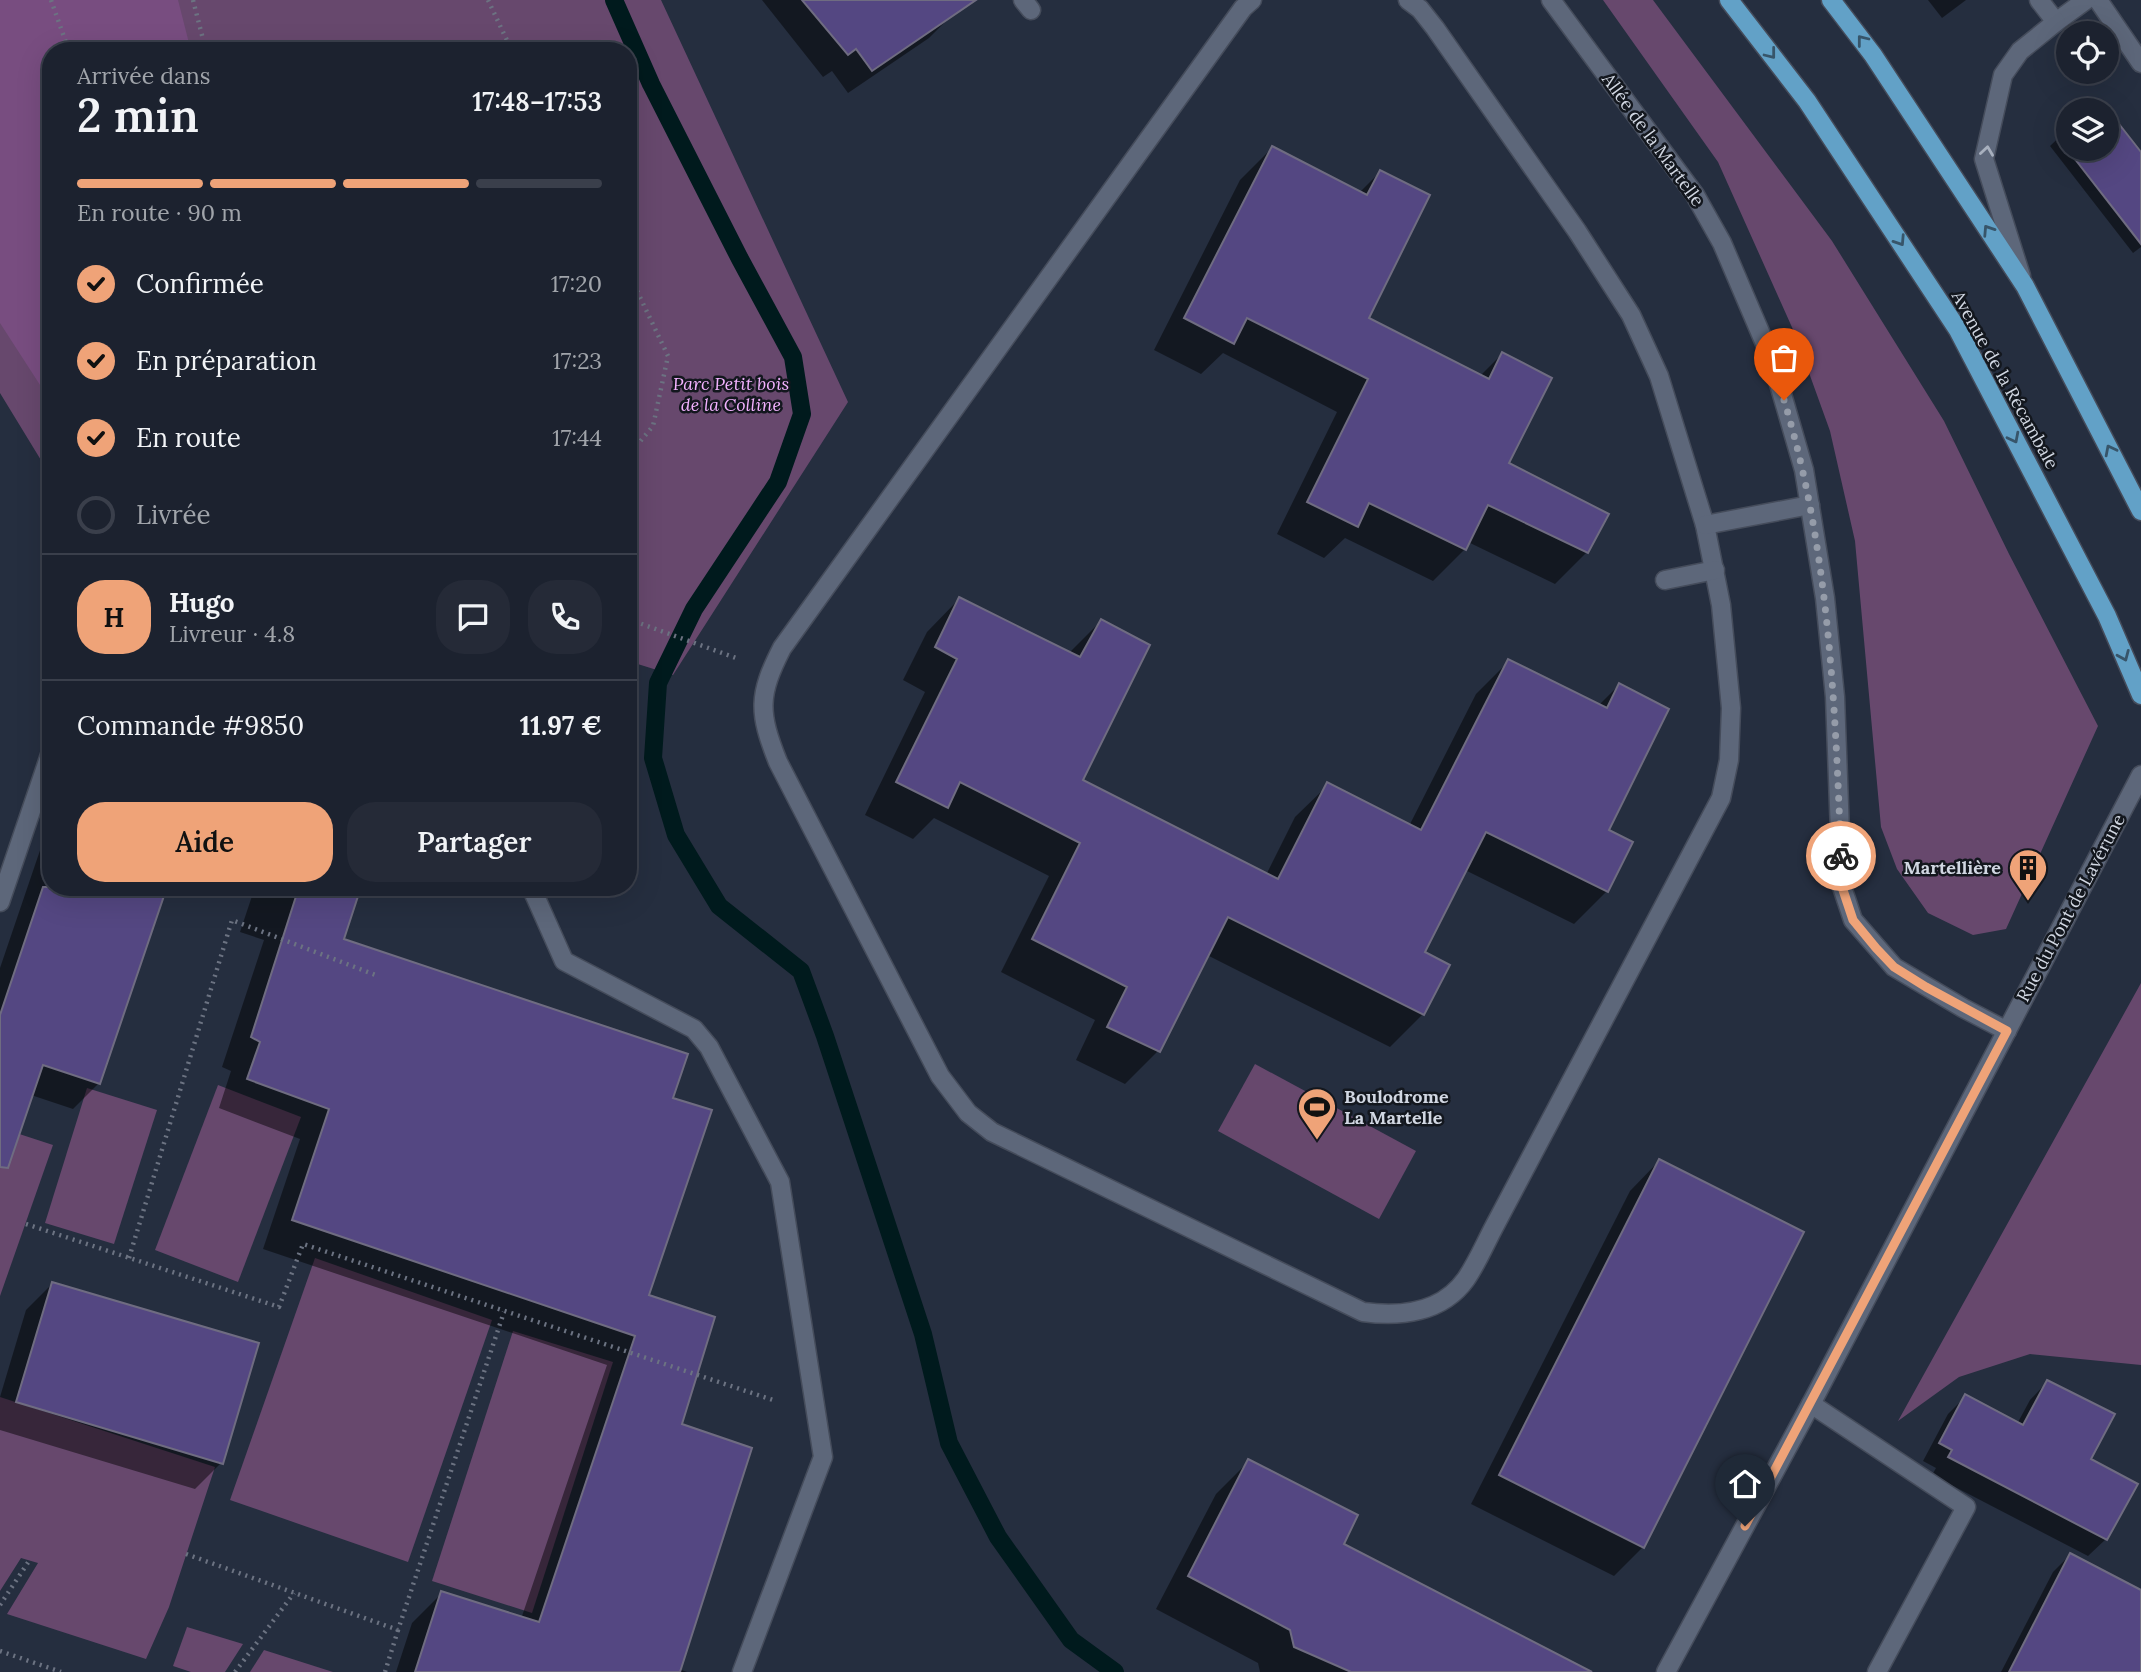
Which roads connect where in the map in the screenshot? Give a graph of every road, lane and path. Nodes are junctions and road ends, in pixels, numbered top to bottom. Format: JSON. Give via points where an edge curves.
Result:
{"nodes":[{"id":1,"x":51,"y":0,"type":"edge"},
{"id":2,"x":193,"y":0,"type":"edge"},
{"id":3,"x":488,"y":0,"type":"edge"},
{"id":4,"x":1252,"y":0,"type":"edge"},
{"id":5,"x":1408,"y":0,"type":"edge"},
{"id":6,"x":1551,"y":0,"type":"edge"},
{"id":7,"x":1729,"y":0,"type":"edge"},
{"id":8,"x":1831,"y":0,"type":"edge"},
{"id":9,"x":2039,"y":0,"type":"edge"},
{"id":10,"x":2086,"y":0,"type":"edge"},
{"id":11,"x":2098,"y":0,"type":"edge"},
{"id":12,"x":2057,"y":21,"type":"edge"},
{"id":13,"x":2056,"y":22,"type":"joint"},
{"id":14,"x":66,"y":42,"type":"edge"},
{"id":15,"x":204,"y":42,"type":"edge"},
{"id":16,"x":508,"y":42,"type":"edge"},
{"id":17,"x":2141,"y":62,"type":"edge"},
{"id":18,"x":2025,"y":286,"type":"junction"},
{"id":19,"x":637,"y":291,"type":"edge"},
{"id":20,"x":637,"y":445,"type":"edge"},
{"id":21,"x":1810,"y":505,"type":"junction"},
{"id":22,"x":2141,"y":511,"type":"edge"},
{"id":23,"x":1705,"y":525,"type":"junction"},
{"id":24,"x":1715,"y":570,"type":"junction"},
{"id":25,"x":1665,"y":580,"type":"dead end"},
{"id":26,"x":637,"y":622,"type":"edge"},
{"id":27,"x":694,"y":642,"type":"dead end"},
{"id":28,"x":2141,"y":695,"type":"edge"},
{"id":29,"x":2141,"y":775,"type":"edge"},
{"id":30,"x":42,"y":778,"type":"edge"},
{"id":31,"x":535,"y":896,"type":"edge"},
{"id":32,"x":0,"y":902,"type":"edge"},
{"id":33,"x":379,"y":976,"type":"dead end"},
{"id":34,"x":2007,"y":1031,"type":"junction"},
{"id":35,"x":26,"y":1224,"type":"dead end"},
{"id":36,"x":129,"y":1258,"type":"junction"},
{"id":37,"x":504,"y":1312,"type":"junction"},
{"id":38,"x":1811,"y":1404,"type":"junction"},
{"id":39,"x":817,"y":1415,"type":"junction"},
{"id":40,"x":186,"y":1554,"type":"dead end"},
{"id":41,"x":29,"y":1561,"type":"dead end"},
{"id":42,"x":294,"y":1593,"type":"junction"},
{"id":43,"x":0,"y":1605,"type":"edge"},
{"id":44,"x":398,"y":1630,"type":"junction"},
{"id":45,"x":0,"y":1651,"type":"edge"},
{"id":46,"x":61,"y":1672,"type":"edge"},
{"id":47,"x":235,"y":1672,"type":"edge"},
{"id":48,"x":385,"y":1672,"type":"edge"},
{"id":49,"x":742,"y":1672,"type":"edge"},
{"id":50,"x":1666,"y":1672,"type":"edge"},
{"id":51,"x":1877,"y":1672,"type":"edge"}],
"edges":[{"from":1,"to":14,"type":"path"},
{"from":2,"to":15,"type":"path"},
{"from":3,"to":16,"type":"path"},
{"from":4,"to":24,"type":"street","via":[[790,636],[766,681],[765,730],[778,762],[940,1076],[968,1113],[992,1132],[1363,1312],[1408,1314],[1452,1294],[1471,1269],[1721,798],[1729,760],[1731,708]]},
{"from":5,"to":23,"type":"street","via":[[1435,28],[1631,315],[1659,376]]},
{"from":6,"to":21,"type":"street","name":"Allée de la Martelle","via":[[1696,195],[1722,243],[1772,360]]},
{"from":7,"to":28,"type":"main road","name":"Avenue de la Récambale","one_way":true,"via":[[1808,101],[1958,330],[2107,616]]},
{"from":18,"to":8,"type":"main road","one_way":true,"via":[[1873,55]]},
{"from":9,"to":13,"type":"street"},
{"from":10,"to":12,"type":"street"},
{"from":11,"to":17,"type":"street"},
{"from":18,"to":13,"type":"street","one_way":true,"via":[[1984,159],[2003,75],[2020,51]]},
{"from":22,"to":18,"type":"main road","one_way":true},
{"from":19,"to":20,"type":"path","via":[[668,356],[653,426]]},
{"from":21,"to":23,"type":"street"},
{"from":21,"to":34,"type":"street","name":"Allée de la Martelle","via":[[1835,697],[1842,887],[1853,920],[1894,967]]},
{"from":23,"to":24,"type":"street"},
{"from":24,"to":25,"type":"street"},
{"from":26,"to":27,"type":"path"},
{"from":29,"to":34,"type":"street","name":"Rue du Pont de Lavérune"},
{"from":30,"to":32,"type":"street"},
{"from":31,"to":39,"type":"street","via":[[564,961],[694,1029],[709,1047],[780,1182]]},
{"from":33,"to":36,"type":"path","via":[[232,920]]},
{"from":34,"to":38,"type":"street","name":"Rue du Pont de Lavérune"},
{"from":35,"to":36,"type":"path"},
{"from":36,"to":37,"type":"path","via":[[279,1307],[303,1244]]},
{"from":37,"to":39,"type":"path"},
{"from":37,"to":44,"type":"path"},
{"from":38,"to":50,"type":"street","name":"Rue du Pont de Lavérune"},
{"from":38,"to":51,"type":"street","via":[[1966,1507]]},
{"from":39,"to":49,"type":"street","via":[[823,1457]]},
{"from":40,"to":42,"type":"path"},
{"from":41,"to":43,"type":"path"},
{"from":42,"to":44,"type":"path"},
{"from":42,"to":47,"type":"path"},
{"from":44,"to":48,"type":"path"},
{"from":45,"to":46,"type":"path"}]}
